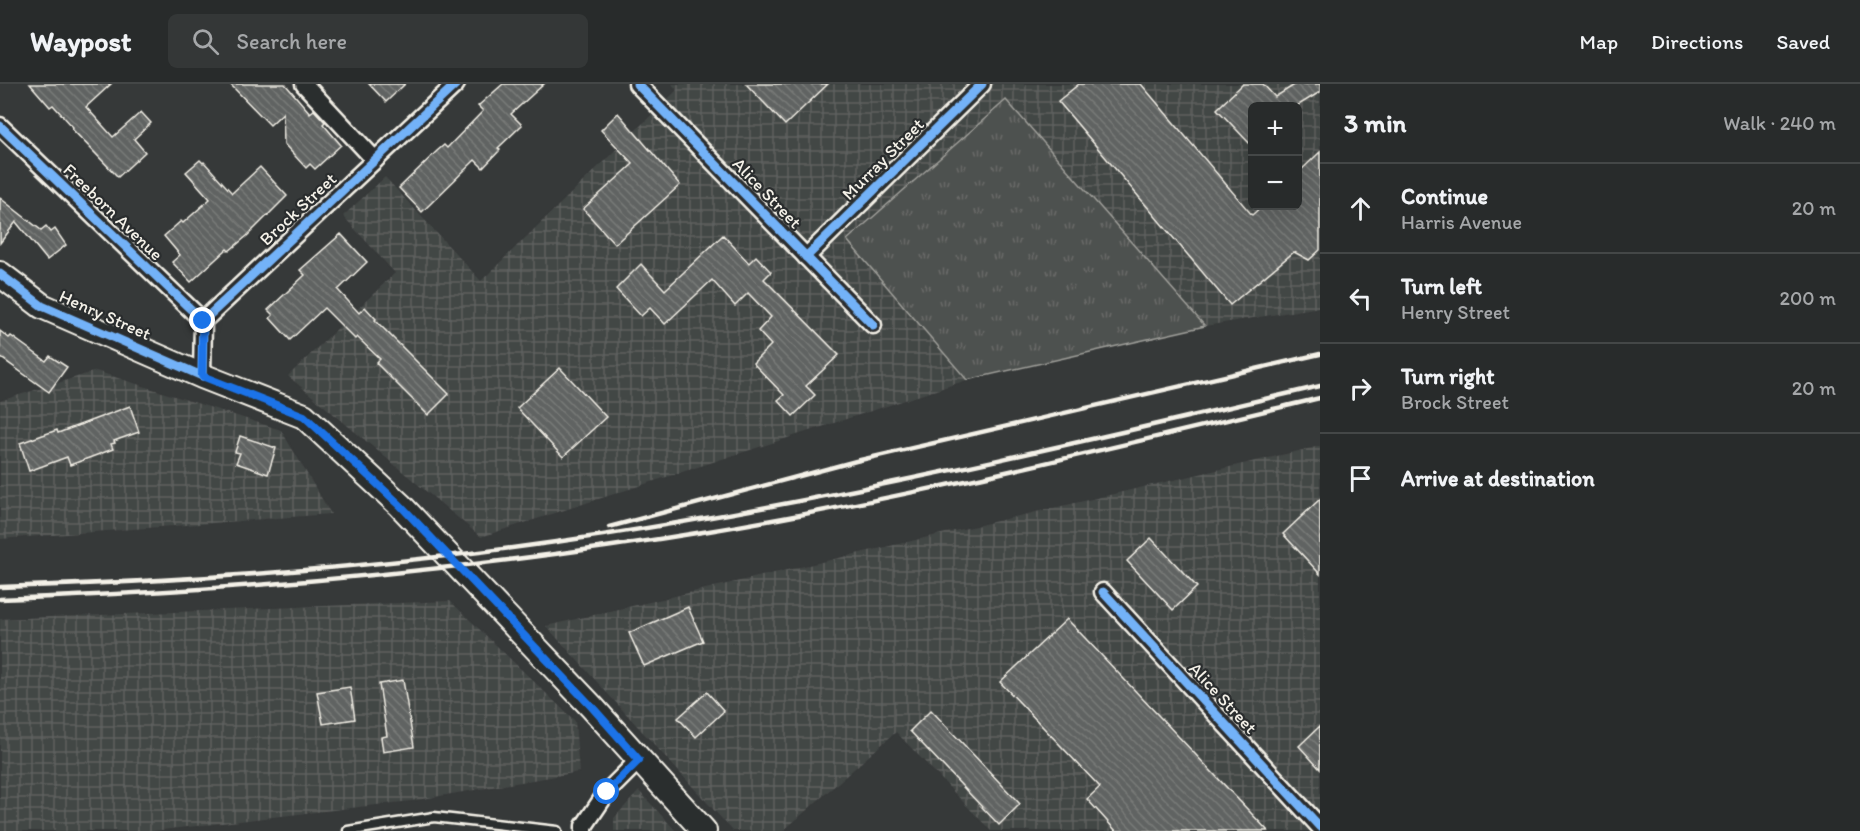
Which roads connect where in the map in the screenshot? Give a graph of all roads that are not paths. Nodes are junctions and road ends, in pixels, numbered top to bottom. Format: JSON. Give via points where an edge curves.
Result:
{"nodes":[{"id":1,"x":304,"y":84,"type":"edge"},
{"id":2,"x":456,"y":84,"type":"edge"},
{"id":3,"x":637,"y":84,"type":"edge"},
{"id":4,"x":982,"y":84,"type":"edge"},
{"id":5,"x":0,"y":126,"type":"edge"},
{"id":6,"x":375,"y":160,"type":"junction"},
{"id":7,"x":806,"y":257,"type":"junction"},
{"id":8,"x":0,"y":274,"type":"edge"},
{"id":9,"x":203,"y":321,"type":"junction"},
{"id":10,"x":873,"y":325,"type":"dead end"},
{"id":11,"x":202,"y":376,"type":"junction"},
{"id":12,"x":1103,"y":592,"type":"dead end"},
{"id":13,"x":639,"y":760,"type":"junction"},
{"id":14,"x":1320,"y":827,"type":"edge"},
{"id":15,"x":581,"y":829,"type":"edge"},
{"id":16,"x":348,"y":831,"type":"edge"},
{"id":17,"x":557,"y":831,"type":"edge"},
{"id":18,"x":704,"y":831,"type":"edge"}],
"edges":[{"from":1,"to":6,"type":"street"},
{"from":2,"to":6,"type":"street","name":"Brock Street"},
{"from":3,"to":7,"type":"street","name":"Alice Street"},
{"from":4,"to":7,"type":"street","name":"Murray Street"},
{"from":5,"to":9,"type":"street","name":"Freeborn Avenue"},
{"from":6,"to":9,"type":"street","name":"Brock Street"},
{"from":7,"to":10,"type":"street","name":"Alice Street"},
{"from":8,"to":11,"type":"main road","name":"Henry Street","via":[[42,306]]},
{"from":9,"to":11,"type":"street"},
{"from":11,"to":13,"type":"main road","name":"Henry Street","via":[[304,416],[400,505]]},
{"from":12,"to":14,"type":"street","name":"Alice Street"},
{"from":13,"to":15,"type":"street","via":[[607,792]]},
{"from":13,"to":18,"type":"main road","name":"Henry Street"},
{"from":16,"to":17,"type":"lane","via":[[434,817]]}]}
